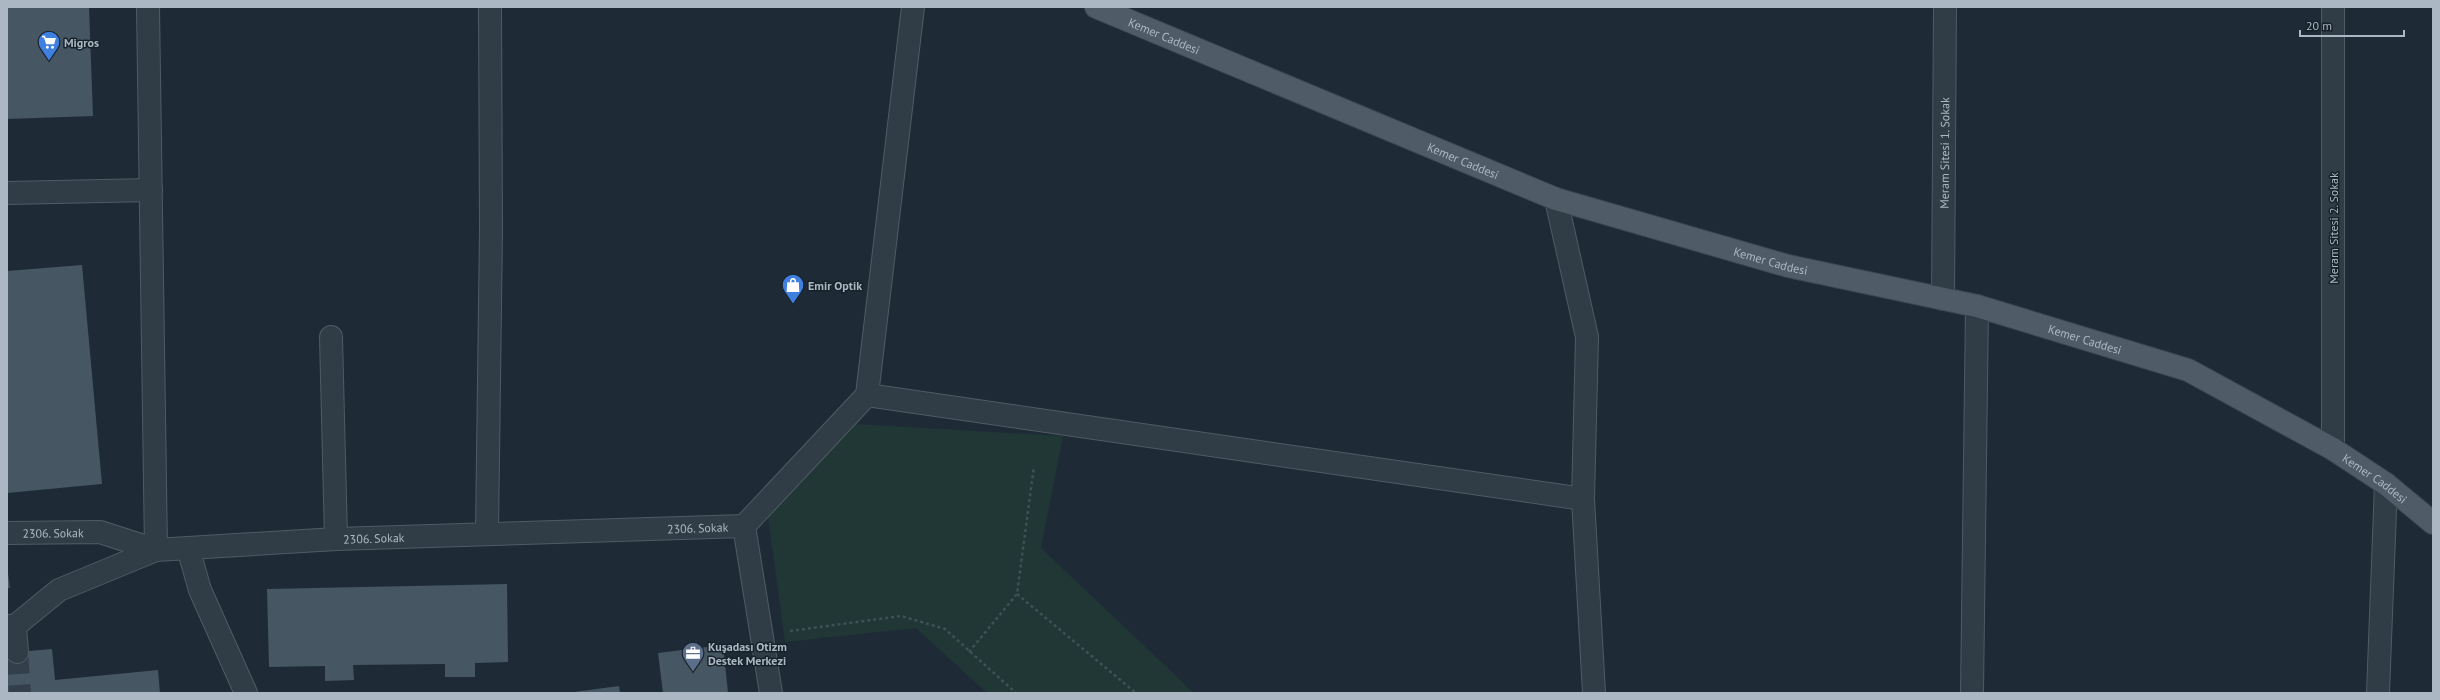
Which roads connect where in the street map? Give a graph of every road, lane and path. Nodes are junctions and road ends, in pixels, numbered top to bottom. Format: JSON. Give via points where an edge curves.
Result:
{"nodes":[{"id":1,"x":148,"y":7,"type":"edge"},
{"id":2,"x":490,"y":7,"type":"edge"},
{"id":3,"x":913,"y":7,"type":"edge"},
{"id":4,"x":1096,"y":7,"type":"edge"},
{"id":5,"x":1945,"y":7,"type":"edge"},
{"id":6,"x":2333,"y":7,"type":"edge"},
{"id":7,"x":151,"y":190,"type":"junction"},
{"id":8,"x":7,"y":193,"type":"edge"},
{"id":9,"x":1556,"y":199,"type":"junction"},
{"id":10,"x":1943,"y":298,"type":"junction"},
{"id":11,"x":1977,"y":306,"type":"junction"},
{"id":12,"x":331,"y":337,"type":"dead end"},
{"id":13,"x":867,"y":395,"type":"junction"},
{"id":14,"x":2333,"y":449,"type":"junction"},
{"id":15,"x":1034,"y":466,"type":"dead end"},
{"id":16,"x":2386,"y":484,"type":"junction"},
{"id":17,"x":1584,"y":499,"type":"junction"},
{"id":18,"x":2433,"y":523,"type":"edge"},
{"id":19,"x":744,"y":526,"type":"junction"},
{"id":20,"x":487,"y":532,"type":"junction"},
{"id":21,"x":7,"y":533,"type":"edge"},
{"id":22,"x":336,"y":538,"type":"junction"},
{"id":23,"x":188,"y":548,"type":"junction"},
{"id":24,"x":156,"y":550,"type":"junction"},
{"id":25,"x":1017,"y":594,"type":"junction"},
{"id":26,"x":11,"y":626,"type":"edge"},
{"id":27,"x":762,"y":636,"type":"junction"},
{"id":28,"x":17,"y":652,"type":"tunnel mouth"},
{"id":29,"x":969,"y":652,"type":"junction"},
{"id":30,"x":246,"y":693,"type":"edge"},
{"id":31,"x":772,"y":693,"type":"edge"},
{"id":32,"x":1016,"y":693,"type":"edge"},
{"id":33,"x":1136,"y":693,"type":"edge"},
{"id":34,"x":1594,"y":693,"type":"edge"},
{"id":35,"x":1972,"y":693,"type":"edge"},
{"id":36,"x":2378,"y":693,"type":"edge"}],
"edges":[{"from":1,"to":7,"type":"street"},
{"from":2,"to":20,"type":"street","via":[[491,230]]},
{"from":3,"to":13,"type":"street"},
{"from":4,"to":9,"type":"main road","name":"Kemer Caddesi"},
{"from":5,"to":10,"type":"street","name":"Meram Sitesi 1. Sokak"},
{"from":6,"to":14,"type":"street","name":"Meram Sitesi 2. Sokak"},
{"from":7,"to":8,"type":"street"},
{"from":7,"to":24,"type":"street"},
{"from":9,"to":10,"type":"main road","name":"Kemer Caddesi","via":[[1788,266]]},
{"from":9,"to":17,"type":"street","via":[[1587,337]]},
{"from":10,"to":11,"type":"main road","name":"Kemer Caddesi"},
{"from":11,"to":14,"type":"main road","name":"Kemer Caddesi","via":[[2188,370]]},
{"from":11,"to":35,"type":"street"},
{"from":12,"to":22,"type":"street"},
{"from":13,"to":17,"type":"street"},
{"from":13,"to":19,"type":"street"},
{"from":14,"to":16,"type":"main road","name":"Kemer Caddesi"},
{"from":15,"to":25,"type":"path"},
{"from":16,"to":18,"type":"main road","name":"Kemer Caddesi"},
{"from":16,"to":36,"type":"street"},
{"from":17,"to":34,"type":"street"},
{"from":19,"to":20,"type":"street","name":"2306. Sokak"},
{"from":19,"to":27,"type":"street"},
{"from":20,"to":22,"type":"street","name":"2306. Sokak"},
{"from":21,"to":24,"type":"street","name":"2306. Sokak","via":[[100,532]]},
{"from":22,"to":23,"type":"street","name":"2306. Sokak"},
{"from":23,"to":24,"type":"street","name":"2306. Sokak"},
{"from":23,"to":30,"type":"street","via":[[200,590]]},
{"from":24,"to":26,"type":"street","via":[[60,590]]},
{"from":25,"to":29,"type":"path"},
{"from":25,"to":33,"type":"path"},
{"from":26,"to":28,"type":"street"},
{"from":27,"to":29,"type":"path","via":[[816,626],[901,616],[945,629]]},
{"from":27,"to":31,"type":"street"},
{"from":29,"to":32,"type":"path"}]}
